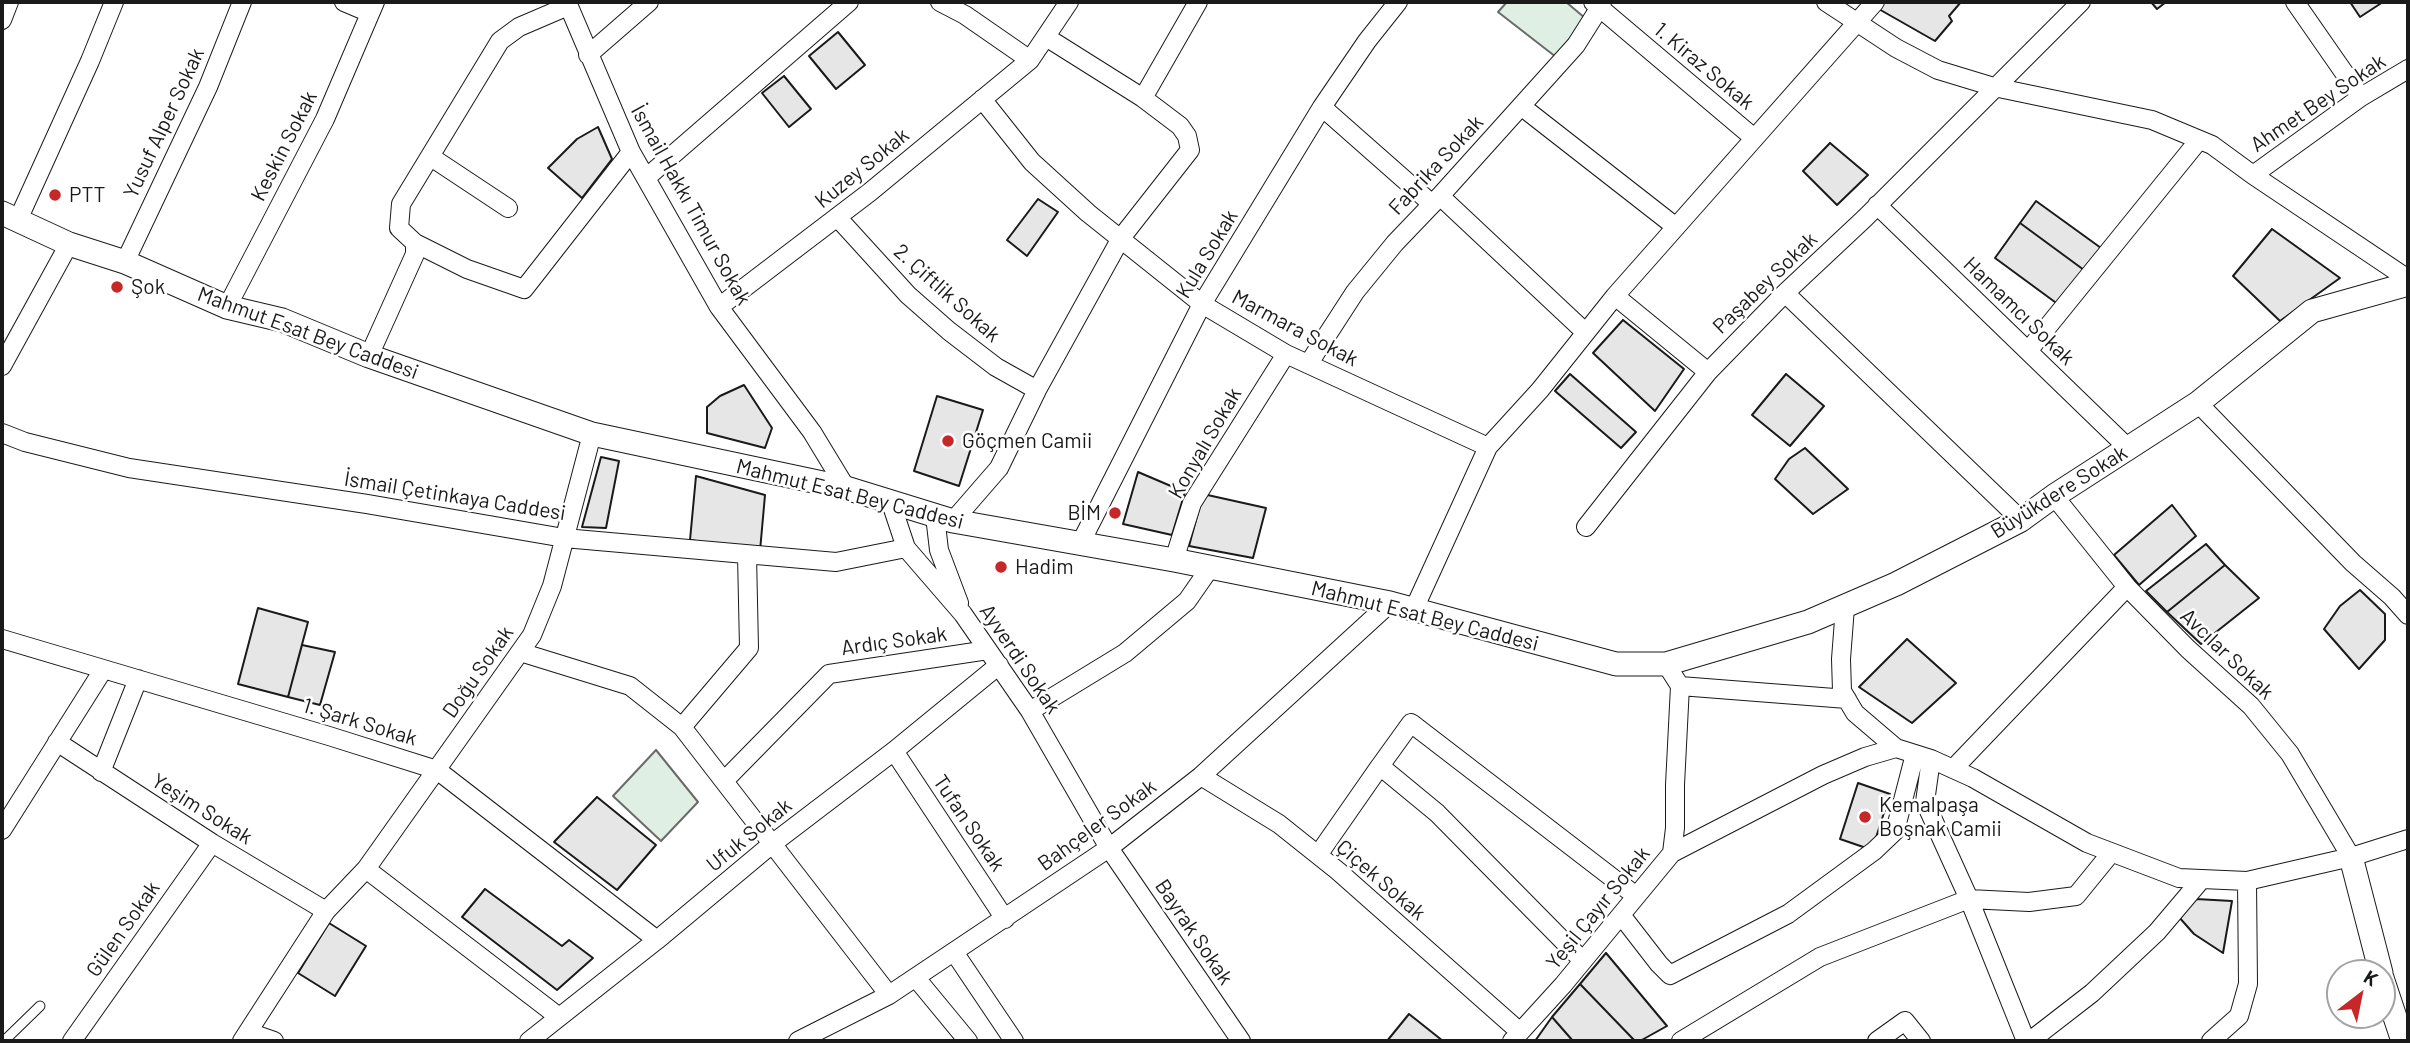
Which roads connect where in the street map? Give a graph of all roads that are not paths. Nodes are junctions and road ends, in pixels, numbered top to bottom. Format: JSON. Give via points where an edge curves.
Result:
{"nodes":[{"id":1,"x":9,"y":2,"type":"edge"},
{"id":2,"x":114,"y":2,"type":"edge"},
{"id":3,"x":242,"y":2,"type":"edge"},
{"id":4,"x":344,"y":2,"type":"edge"},
{"id":5,"x":649,"y":2,"type":"edge"},
{"id":6,"x":849,"y":2,"type":"edge"},
{"id":7,"x":940,"y":2,"type":"edge"},
{"id":8,"x":1069,"y":2,"type":"edge"},
{"id":9,"x":1198,"y":2,"type":"edge"},
{"id":10,"x":1398,"y":2,"type":"edge"},
{"id":11,"x":1826,"y":2,"type":"edge"},
{"id":12,"x":1875,"y":2,"type":"edge"},
{"id":13,"x":2081,"y":2,"type":"edge"},
{"id":14,"x":2295,"y":2,"type":"edge"},
{"id":15,"x":567,"y":4,"type":"edge"},
{"id":16,"x":1598,"y":4,"type":"edge"},
{"id":17,"x":373,"y":7,"type":"edge"},
{"id":18,"x":2,"y":20,"type":"edge"},
{"id":19,"x":1857,"y":22,"type":"junction"},
{"id":20,"x":1046,"y":37,"type":"junction"},
{"id":21,"x":588,"y":55,"type":"junction"},
{"id":22,"x":1030,"y":60,"type":"junction"},
{"id":23,"x":2408,"y":69,"type":"edge"},
{"id":24,"x":1994,"y":87,"type":"junction"},
{"id":25,"x":2361,"y":97,"type":"junction"},
{"id":26,"x":1143,"y":98,"type":"junction"},
{"id":27,"x":982,"y":99,"type":"junction"},
{"id":28,"x":1521,"y":106,"type":"junction"},
{"id":29,"x":1322,"y":107,"type":"junction"},
{"id":30,"x":1754,"y":138,"type":"junction"},
{"id":31,"x":2199,"y":139,"type":"junction"},
{"id":32,"x":631,"y":152,"type":"junction"},
{"id":33,"x":431,"y":157,"type":"junction"},
{"id":34,"x":2253,"y":175,"type":"junction"},
{"id":35,"x":646,"y":178,"type":"junction"},
{"id":36,"x":1436,"y":200,"type":"junction"},
{"id":37,"x":1877,"y":205,"type":"junction"},
{"id":38,"x":508,"y":208,"type":"dead end"},
{"id":39,"x":9,"y":217,"type":"edge"},
{"id":40,"x":838,"y":217,"type":"junction"},
{"id":41,"x":1676,"y":227,"type":"junction"},
{"id":42,"x":1121,"y":238,"type":"junction"},
{"id":43,"x":415,"y":243,"type":"junction"},
{"id":44,"x":69,"y":244,"type":"junction"},
{"id":45,"x":125,"y":262,"type":"junction"},
{"id":46,"x":2408,"y":282,"type":"edge"},
{"id":47,"x":1785,"y":293,"type":"junction"},
{"id":48,"x":1615,"y":296,"type":"junction"},
{"id":49,"x":1202,"y":304,"type":"junction"},
{"id":50,"x":227,"y":307,"type":"junction"},
{"id":51,"x":719,"y":307,"type":"junction"},
{"id":52,"x":1586,"y":332,"type":"junction"},
{"id":53,"x":2028,"y":351,"type":"junction"},
{"id":54,"x":1286,"y":354,"type":"junction"},
{"id":55,"x":369,"y":356,"type":"junction"},
{"id":56,"x":1309,"y":363,"type":"junction"},
{"id":57,"x":2,"y":366,"type":"edge"},
{"id":58,"x":1708,"y":372,"type":"junction"},
{"id":59,"x":1037,"y":390,"type":"junction"},
{"id":60,"x":2198,"y":403,"type":"junction"},
{"id":61,"x":2,"y":433,"type":"edge"},
{"id":62,"x":592,"y":434,"type":"junction"},
{"id":63,"x":1488,"y":447,"type":"junction"},
{"id":64,"x":2128,"y":448,"type":"junction"},
{"id":65,"x":846,"y":488,"type":"junction"},
{"id":66,"x":2054,"y":496,"type":"junction"},
{"id":67,"x":890,"y":500,"type":"junction"},
{"id":68,"x":944,"y":518,"type":"junction"},
{"id":69,"x":2021,"y":520,"type":"junction"},
{"id":70,"x":1586,"y":527,"type":"dead end"},
{"id":71,"x":564,"y":538,"type":"junction"},
{"id":72,"x":1080,"y":544,"type":"junction"},
{"id":73,"x":906,"y":548,"type":"junction"},
{"id":74,"x":747,"y":555,"type":"junction"},
{"id":75,"x":1174,"y":560,"type":"junction"},
{"id":76,"x":1210,"y":568,"type":"junction"},
{"id":77,"x":2127,"y":587,"type":"junction"},
{"id":78,"x":1390,"y":603,"type":"junction"},
{"id":79,"x":1845,"y":607,"type":"junction"},
{"id":80,"x":1414,"y":609,"type":"junction"},
{"id":81,"x":963,"y":614,"type":"junction"},
{"id":82,"x":2408,"y":615,"type":"edge"},
{"id":83,"x":2,"y":639,"type":"edge"},
{"id":84,"x":520,"y":652,"type":"junction"},
{"id":85,"x":993,"y":658,"type":"junction"},
{"id":86,"x":1675,"y":661,"type":"junction"},
{"id":87,"x":103,"y":670,"type":"junction"},
{"id":88,"x":138,"y":679,"type":"junction"},
{"id":89,"x":1680,"y":686,"type":"junction"},
{"id":90,"x":1847,"y":699,"type":"junction"},
{"id":91,"x":1030,"y":711,"type":"junction"},
{"id":92,"x":682,"y":727,"type":"junction"},
{"id":93,"x":57,"y":742,"type":"junction"},
{"id":94,"x":1896,"y":748,"type":"junction"},
{"id":95,"x":894,"y":751,"type":"junction"},
{"id":96,"x":1923,"y":757,"type":"junction"},
{"id":97,"x":1380,"y":766,"type":"junction"},
{"id":98,"x":1953,"y":769,"type":"junction"},
{"id":99,"x":438,"y":771,"type":"junction"},
{"id":100,"x":101,"y":772,"type":"junction"},
{"id":101,"x":1201,"y":776,"type":"junction"},
{"id":102,"x":724,"y":781,"type":"junction"},
{"id":103,"x":2,"y":830,"type":"edge"},
{"id":104,"x":2408,"y":839,"type":"edge"},
{"id":105,"x":212,"y":843,"type":"junction"},
{"id":106,"x":772,"y":844,"type":"junction"},
{"id":107,"x":1109,"y":848,"type":"junction"},
{"id":108,"x":1672,"y":853,"type":"junction"},
{"id":109,"x":2111,"y":853,"type":"junction"},
{"id":110,"x":1318,"y":855,"type":"junction"},
{"id":111,"x":2351,"y":857,"type":"junction"},
{"id":112,"x":366,"y":869,"type":"junction"},
{"id":113,"x":2202,"y":880,"type":"junction"},
{"id":114,"x":2247,"y":881,"type":"junction"},
{"id":115,"x":1636,"y":896,"type":"junction"},
{"id":116,"x":1969,"y":899,"type":"junction"},
{"id":117,"x":326,"y":911,"type":"junction"},
{"id":118,"x":1621,"y":915,"type":"junction"},
{"id":119,"x":1005,"y":919,"type":"junction"},
{"id":120,"x":657,"y":940,"type":"junction"},
{"id":121,"x":954,"y":952,"type":"junction"},
{"id":122,"x":2377,"y":959,"type":"edge"},
{"id":123,"x":1583,"y":961,"type":"junction"},
{"id":124,"x":916,"y":978,"type":"junction"},
{"id":125,"x":889,"y":995,"type":"junction"},
{"id":126,"x":40,"y":1006,"type":"dead end"},
{"id":127,"x":559,"y":1017,"type":"junction"},
{"id":128,"x":846,"y":1017,"type":"junction"},
{"id":129,"x":2396,"y":1020,"type":"edge"},
{"id":130,"x":245,"y":1037,"type":"edge"},
{"id":131,"x":1516,"y":1037,"type":"edge"},
{"id":132,"x":4,"y":1041,"type":"edge"},
{"id":133,"x":72,"y":1041,"type":"edge"},
{"id":134,"x":274,"y":1041,"type":"edge"},
{"id":135,"x":529,"y":1041,"type":"edge"},
{"id":136,"x":798,"y":1041,"type":"edge"},
{"id":137,"x":827,"y":1041,"type":"edge"},
{"id":138,"x":968,"y":1041,"type":"edge"},
{"id":139,"x":1014,"y":1041,"type":"edge"},
{"id":140,"x":1241,"y":1041,"type":"edge"},
{"id":141,"x":1681,"y":1041,"type":"edge"},
{"id":142,"x":1877,"y":1041,"type":"edge"},
{"id":143,"x":1921,"y":1041,"type":"edge"},
{"id":144,"x":2028,"y":1041,"type":"edge"},
{"id":145,"x":2211,"y":1041,"type":"edge"},
{"id":146,"x":2403,"y":1041,"type":"edge"}],
"edges":[{"from":1,"to":18,"type":"street"},
{"from":2,"to":39,"type":"street","via":[[90,61]]},
{"from":3,"to":45,"type":"street","name":"Yusuf Alper Sokak","via":[[208,87]]},
{"from":4,"to":17,"type":"street"},
{"from":5,"to":21,"type":"street"},
{"from":6,"to":35,"type":"street"},
{"from":7,"to":22,"type":"street"},
{"from":8,"to":20,"type":"street","name":"Kuzey Sokak"},
{"from":9,"to":26,"type":"street"},
{"from":10,"to":29,"type":"street","name":"Kula Sokak"},
{"from":11,"to":19,"type":"street"},
{"from":12,"to":19,"type":"street"},
{"from":13,"to":24,"type":"street","name":"Paşabey Sokak"},
{"from":14,"to":25,"type":"street"},
{"from":15,"to":21,"type":"street","name":"İsmail Hakkı Timur Sokak"},
{"from":15,"to":33,"type":"street","via":[[500,41]]},
{"from":16,"to":28,"type":"street","name":"Fabrika Sokak","via":[[1576,45]]},
{"from":16,"to":30,"type":"street","name":"1. Kiraz Sokak"},
{"from":17,"to":50,"type":"street","name":"Keskin Sokak","via":[[325,119]]},
{"from":19,"to":24,"type":"street","via":[[1938,70]]},
{"from":19,"to":30,"type":"street"},
{"from":20,"to":22,"type":"street","name":"Kuzey Sokak"},
{"from":20,"to":26,"type":"street"},
{"from":21,"to":32,"type":"street","name":"İsmail Hakkı Timur Sokak"},
{"from":22,"to":27,"type":"street","name":"Kuzey Sokak"},
{"from":23,"to":25,"type":"street","name":"Ahmet Bey Sokak"},
{"from":24,"to":31,"type":"street","via":[[2152,120]]},
{"from":24,"to":37,"type":"street","name":"Paşabey Sokak"},
{"from":25,"to":34,"type":"street","name":"Ahmet Bey Sokak"},
{"from":26,"to":42,"type":"street","via":[[1180,126],[1190,150]]},
{"from":27,"to":40,"type":"street","name":"Kuzey Sokak"},
{"from":27,"to":42,"type":"street","name":"Marmara Sokak","via":[[1032,162]]},
{"from":28,"to":36,"type":"street","name":"Fabrika Sokak"},
{"from":28,"to":41,"type":"street"},
{"from":29,"to":36,"type":"street"},
{"from":29,"to":49,"type":"street","name":"Kula Sokak"},
{"from":30,"to":41,"type":"street"},
{"from":31,"to":34,"type":"street"},
{"from":31,"to":53,"type":"street"},
{"from":32,"to":35,"type":"street","name":"İsmail Hakkı Timur Sokak"},
{"from":32,"to":43,"type":"street","via":[[524,289],[467,270]]},
{"from":33,"to":38,"type":"street"},
{"from":33,"to":43,"type":"street","via":[[401,204],[399,228]]},
{"from":34,"to":46,"type":"street"},
{"from":35,"to":51,"type":"street","name":"İsmail Hakkı Timur Sokak"},
{"from":36,"to":52,"type":"street"},
{"from":36,"to":56,"type":"street","name":"Fabrika Sokak","via":[[1355,292]]},
{"from":37,"to":47,"type":"street","name":"Paşabey Sokak"},
{"from":37,"to":53,"type":"street","name":"Hamamcı Sokak"},
{"from":39,"to":44,"type":"street","name":"Mahmut Esat Bey Caddesi"},
{"from":40,"to":51,"type":"street","name":"Kuzey Sokak"},
{"from":40,"to":59,"type":"street","name":"2. Çiftlik Sokak","via":[[908,295],[949,331],[996,367]]},
{"from":41,"to":48,"type":"street"},
{"from":42,"to":49,"type":"street","name":"Marmara Sokak"},
{"from":42,"to":59,"type":"street"},
{"from":43,"to":55,"type":"street","via":[[415,254]]},
{"from":44,"to":45,"type":"street","name":"Mahmut Esat Bey Caddesi"},
{"from":44,"to":57,"type":"street"},
{"from":45,"to":50,"type":"street","name":"Mahmut Esat Bey Caddesi"},
{"from":46,"to":60,"type":"street","name":"Büyükdere Sokak","via":[[2312,311]]},
{"from":47,"to":58,"type":"street","name":"Paşabey Sokak"},
{"from":47,"to":69,"type":"street"},
{"from":48,"to":52,"type":"street"},
{"from":48,"to":58,"type":"street"},
{"from":49,"to":54,"type":"street","name":"Marmara Sokak"},
{"from":49,"to":72,"type":"street","name":"Kula Sokak"},
{"from":50,"to":55,"type":"street","name":"Mahmut Esat Bey Caddesi","via":[[282,320]]},
{"from":51,"to":65,"type":"street","name":"İsmail Hakkı Timur Sokak","via":[[812,432]]},
{"from":52,"to":63,"type":"street"},
{"from":53,"to":64,"type":"street","name":"Hamamcı Sokak"},
{"from":54,"to":56,"type":"street","name":"Marmara Sokak"},
{"from":54,"to":75,"type":"street","name":"Konyalı Sokak","via":[[1192,503]]},
{"from":55,"to":62,"type":"street","name":"Mahmut Esat Bey Caddesi"},
{"from":56,"to":63,"type":"street","name":"Marmara Sokak"},
{"from":58,"to":70,"type":"street","name":"Paşabey Sokak"},
{"from":59,"to":68,"type":"street","via":[[999,468]]},
{"from":60,"to":64,"type":"street","name":"Büyükdere Sokak"},
{"from":60,"to":82,"type":"street"},
{"from":61,"to":71,"type":"street","name":"İsmail Çetinkaya Caddesi","via":[[128,468]]},
{"from":62,"to":65,"type":"street","name":"Mahmut Esat Bey Caddesi"},
{"from":62,"to":71,"type":"street","name":"Doğu Sokak"},
{"from":63,"to":80,"type":"street"},
{"from":64,"to":66,"type":"street","name":"Büyükdere Sokak"},
{"from":65,"to":67,"type":"street","name":"Mahmut Esat Bey Caddesi"},
{"from":66,"to":69,"type":"street","name":"Büyükdere Sokak"},
{"from":66,"to":77,"type":"street","name":"Avcılar Sokak"},
{"from":67,"to":68,"type":"street","name":"Mahmut Esat Bey Caddesi"},
{"from":67,"to":73,"type":"street","name":"Ayverdi Sokak"},
{"from":68,"to":72,"type":"street","name":"Mahmut Esat Bey Caddesi"},
{"from":68,"to":81,"type":"street","via":[[939,550]]},
{"from":69,"to":79,"type":"street","name":"Büyükdere Sokak"},
{"from":71,"to":74,"type":"street","name":"İsmail Çetinkaya Caddesi"},
{"from":71,"to":84,"type":"street","name":"Doğu Sokak","via":[[552,586]]},
{"from":72,"to":75,"type":"street","name":"Mahmut Esat Bey Caddesi"},
{"from":73,"to":74,"type":"street","name":"İsmail Çetinkaya Caddesi","via":[[836,562]]},
{"from":73,"to":81,"type":"street","name":"Ayverdi Sokak"},
{"from":74,"to":92,"type":"street","via":[[749,648]]},
{"from":75,"to":76,"type":"street","name":"Mahmut Esat Bey Caddesi"},
{"from":76,"to":78,"type":"street","name":"Mahmut Esat Bey Caddesi"},
{"from":76,"to":91,"type":"street","via":[[1187,601],[1125,653]]},
{"from":77,"to":98,"type":"street"},
{"from":77,"to":111,"type":"street","name":"Avcılar Sokak","via":[[2251,706],[2290,754]]},
{"from":78,"to":80,"type":"street","name":"Mahmut Esat Bey Caddesi"},
{"from":78,"to":101,"type":"street","name":"Bahçeler Sokak"},
{"from":79,"to":86,"type":"street","name":"Büyükdere Sokak"},
{"from":79,"to":90,"type":"street","via":[[1841,659],[1842,691]]},
{"from":80,"to":86,"type":"street","name":"Mahmut Esat Bey Caddesi","via":[[1616,664]]},
{"from":81,"to":85,"type":"street","name":"Ayverdi Sokak"},
{"from":83,"to":87,"type":"street","name":"1. Şark Sokak"},
{"from":84,"to":92,"type":"street","via":[[630,687]]},
{"from":84,"to":99,"type":"street","name":"Doğu Sokak"},
{"from":85,"to":91,"type":"street","name":"Ayverdi Sokak"},
{"from":85,"to":95,"type":"street","name":"Ufuk Sokak"},
{"from":85,"to":102,"type":"street","name":"Ardıç Sokak","via":[[829,674]]},
{"from":86,"to":89,"type":"street"},
{"from":87,"to":88,"type":"street","name":"1. Şark Sokak"},
{"from":87,"to":93,"type":"street"},
{"from":88,"to":99,"type":"street","name":"1. Şark Sokak"},
{"from":88,"to":100,"type":"street"},
{"from":89,"to":90,"type":"street"},
{"from":89,"to":108,"type":"street","name":"Yeşil Çayır Sokak"},
{"from":90,"to":94,"type":"street","via":[[1855,713]]},
{"from":91,"to":107,"type":"street","name":"Ayverdi Sokak"},
{"from":92,"to":102,"type":"street"},
{"from":93,"to":100,"type":"street","name":"Yeşim Sokak"},
{"from":93,"to":103,"type":"street"},
{"from":94,"to":96,"type":"street"},
{"from":94,"to":108,"type":"street","via":[[1823,775]]},
{"from":95,"to":106,"type":"street","name":"Ufuk Sokak"},
{"from":95,"to":119,"type":"street","name":"Tufan Sokak"},
{"from":96,"to":98,"type":"street"},
{"from":96,"to":116,"type":"street","via":[[1925,802]]},
{"from":96,"to":118,"type":"street","via":[[1895,831],[1788,914],[1670,975]]},
{"from":97,"to":110,"type":"street"},
{"from":97,"to":115,"type":"street","via":[[1411,723]]},
{"from":97,"to":123,"type":"street","via":[[1437,813]]},
{"from":98,"to":109,"type":"street"},
{"from":99,"to":112,"type":"street","name":"Doğu Sokak"},
{"from":99,"to":120,"type":"street","name":"1. Şark Sokak"},
{"from":100,"to":105,"type":"street","name":"Yeşim Sokak"},
{"from":101,"to":107,"type":"street","name":"Bahçeler Sokak"},
{"from":101,"to":110,"type":"street","name":"Çiçek Sokak","via":[[1279,824]]},
{"from":102,"to":106,"type":"street"},
{"from":104,"to":111,"type":"street"},
{"from":105,"to":117,"type":"street","name":"Yeşim Sokak"},
{"from":105,"to":133,"type":"street","name":"Gülen Sokak"},
{"from":106,"to":120,"type":"street","name":"Ufuk Sokak"},
{"from":106,"to":125,"type":"street"},
{"from":107,"to":119,"type":"street","name":"Bahçeler Sokak"},
{"from":107,"to":140,"type":"street","name":"Bayrak Sokak"},
{"from":108,"to":115,"type":"street","name":"Yeşil Çayır Sokak"},
{"from":109,"to":113,"type":"street","via":[[2179,878]]},
{"from":109,"to":116,"type":"street","via":[[2076,897],[2029,902]]},
{"from":110,"to":131,"type":"street","name":"Çiçek Sokak"},
{"from":111,"to":114,"type":"street"},
{"from":111,"to":122,"type":"street"},
{"from":112,"to":117,"type":"street","name":"Doğu Sokak"},
{"from":112,"to":127,"type":"street"},
{"from":113,"to":114,"type":"street"},
{"from":113,"to":144,"type":"street","via":[[2157,932],[2092,993]]},
{"from":114,"to":145,"type":"street","via":[[2248,984],[2239,1016]]},
{"from":115,"to":118,"type":"street","name":"Yeşil Çayır Sokak"},
{"from":116,"to":141,"type":"street","via":[[1820,957]]},
{"from":116,"to":144,"type":"street"},
{"from":117,"to":130,"type":"street","name":"Doğu Sokak"},
{"from":118,"to":123,"type":"street","name":"Yeşil Çayır Sokak"},
{"from":119,"to":121,"type":"street","name":"Bahçeler Sokak"},
{"from":120,"to":127,"type":"street","name":"Ufuk Sokak"},
{"from":121,"to":124,"type":"street","name":"Bahçeler Sokak"},
{"from":121,"to":139,"type":"street"},
{"from":123,"to":131,"type":"street","name":"Yeşil Çayır Sokak"},
{"from":124,"to":125,"type":"street","name":"Bahçeler Sokak"},
{"from":124,"to":138,"type":"street"},
{"from":125,"to":128,"type":"street","name":"Bahçeler Sokak"},
{"from":126,"to":132,"type":"lane"},
{"from":127,"to":135,"type":"street","name":"Ufuk Sokak"},
{"from":128,"to":136,"type":"street","name":"Bahçeler Sokak"},
{"from":128,"to":137,"type":"street"},
{"from":129,"to":146,"type":"street"},
{"from":130,"to":134,"type":"street"},
{"from":142,"to":143,"type":"street","via":[[1905,1021]]}]}
